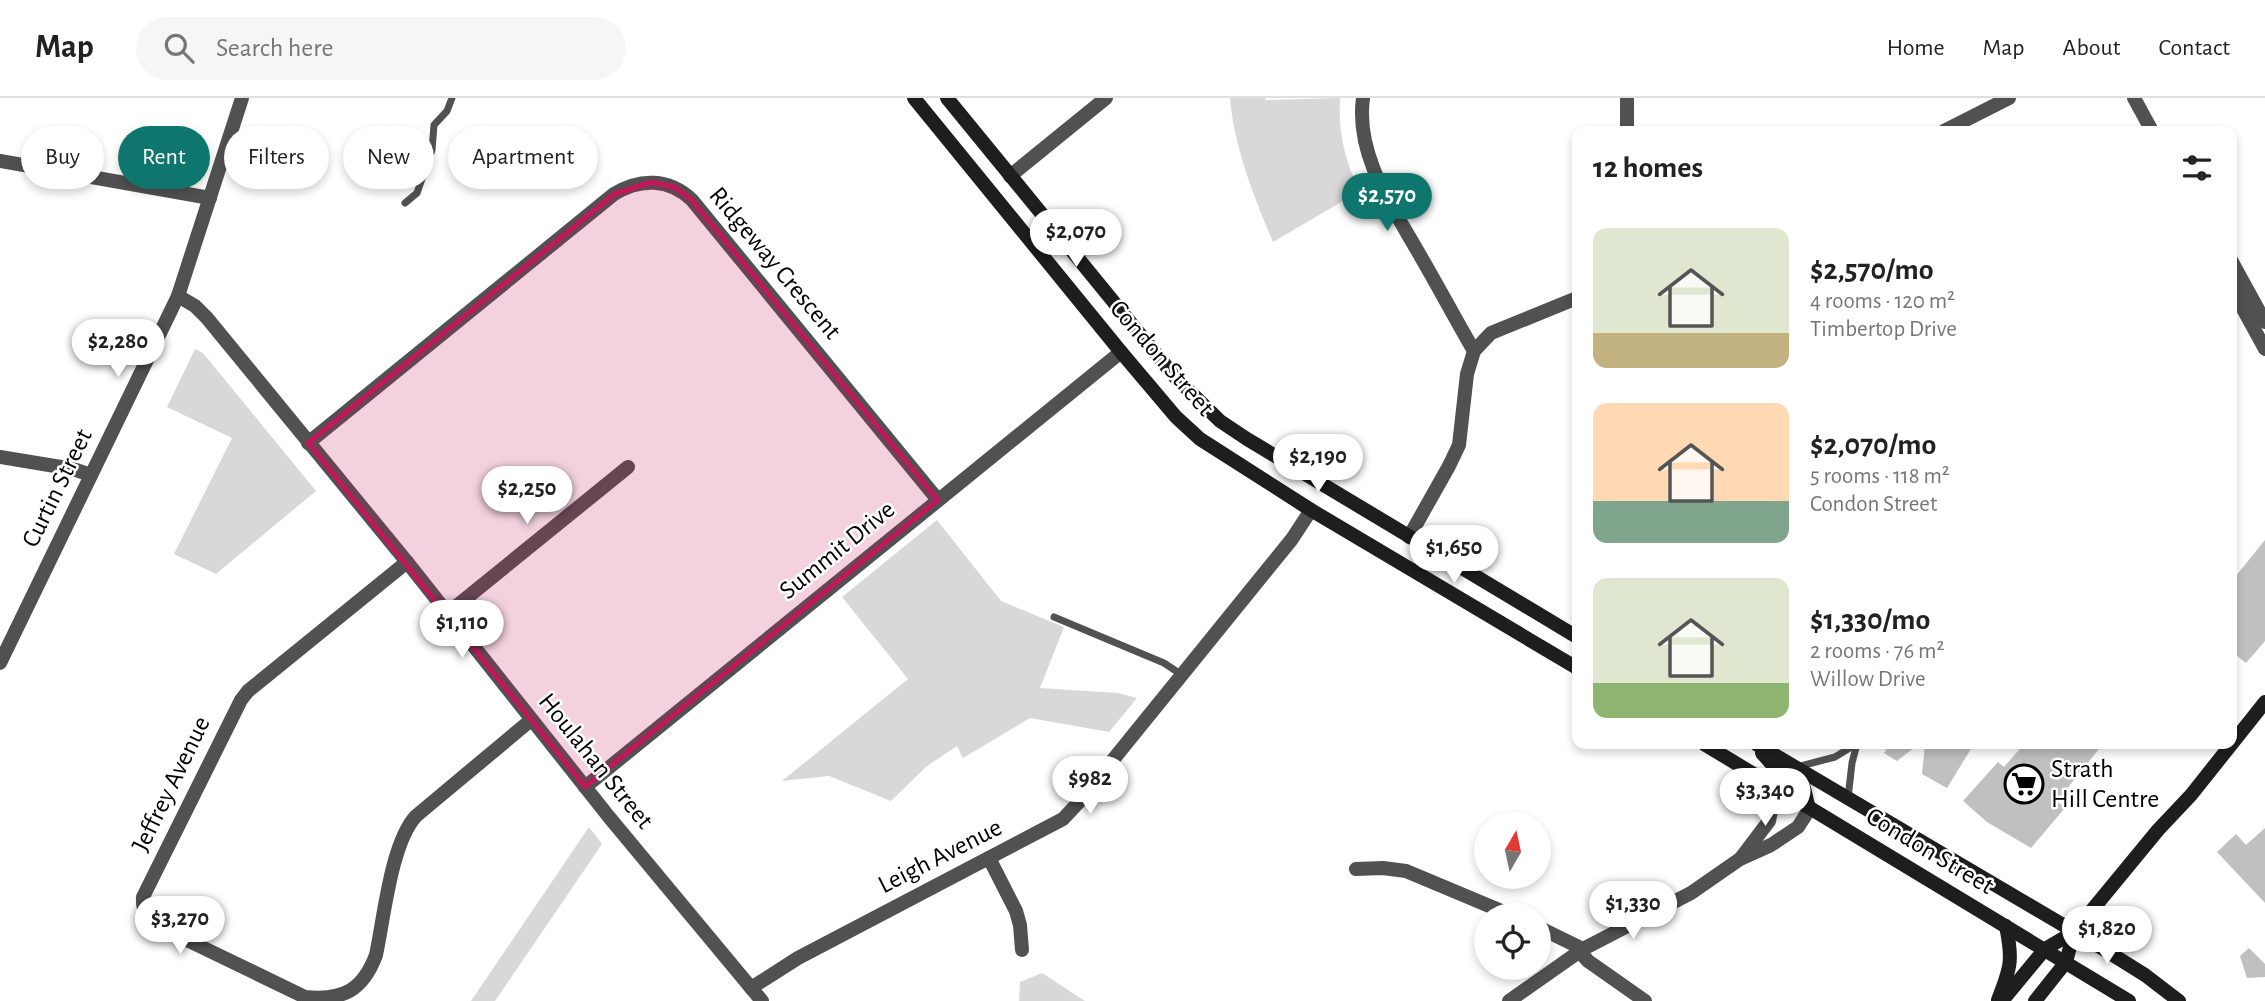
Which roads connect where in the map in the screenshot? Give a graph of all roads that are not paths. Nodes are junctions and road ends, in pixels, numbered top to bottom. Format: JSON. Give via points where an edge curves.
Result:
{"nodes":[{"id":1,"x":242,"y":98,"type":"edge"},
{"id":2,"x":452,"y":98,"type":"edge"},
{"id":3,"x":914,"y":98,"type":"edge"},
{"id":4,"x":947,"y":98,"type":"edge"},
{"id":5,"x":1106,"y":98,"type":"edge"},
{"id":6,"x":1363,"y":98,"type":"edge"},
{"id":7,"x":1627,"y":98,"type":"edge"},
{"id":8,"x":2009,"y":98,"type":"edge"},
{"id":9,"x":2134,"y":98,"type":"edge"},
{"id":10,"x":1628,"y":126,"type":"edge"},
{"id":11,"x":1954,"y":126,"type":"edge"},
{"id":12,"x":2149,"y":126,"type":"edge"},
{"id":13,"x":0,"y":161,"type":"edge"},
{"id":14,"x":1010,"y":176,"type":"junction"},
{"id":15,"x":210,"y":198,"type":"junction"},
{"id":16,"x":405,"y":203,"type":"dead end"},
{"id":17,"x":2237,"y":271,"type":"edge"},
{"id":18,"x":178,"y":296,"type":"junction"},
{"id":19,"x":1572,"y":300,"type":"edge"},
{"id":20,"x":2237,"y":310,"type":"edge"},
{"id":21,"x":2265,"y":322,"type":"edge"},
{"id":22,"x":2265,"y":349,"type":"edge"},
{"id":23,"x":1474,"y":351,"type":"junction"},
{"id":24,"x":1121,"y":352,"type":"junction"},
{"id":25,"x":308,"y":443,"type":"junction"},
{"id":26,"x":0,"y":457,"type":"edge"},
{"id":27,"x":628,"y":467,"type":"dead end"},
{"id":28,"x":91,"y":475,"type":"junction"},
{"id":29,"x":938,"y":500,"type":"junction"},
{"id":30,"x":1311,"y":510,"type":"junction"},
{"id":31,"x":1409,"y":537,"type":"junction"},
{"id":32,"x":1395,"y":559,"type":"junction"},
{"id":33,"x":407,"y":562,"type":"junction"},
{"id":34,"x":448,"y":613,"type":"junction"},
{"id":35,"x":1054,"y":617,"type":"dead end"},
{"id":36,"x":1572,"y":634,"type":"edge"},
{"id":37,"x":0,"y":663,"type":"edge"},
{"id":38,"x":1572,"y":665,"type":"edge"},
{"id":39,"x":1181,"y":675,"type":"junction"},
{"id":40,"x":2265,"y":702,"type":"edge"},
{"id":41,"x":531,"y":720,"type":"junction"},
{"id":42,"x":2237,"y":735,"type":"edge"},
{"id":43,"x":1712,"y":749,"type":"edge"},
{"id":44,"x":1759,"y":749,"type":"edge"},
{"id":45,"x":1764,"y":749,"type":"edge"},
{"id":46,"x":1848,"y":749,"type":"edge"},
{"id":47,"x":1855,"y":749,"type":"edge"},
{"id":48,"x":2225,"y":749,"type":"edge"},
{"id":49,"x":1796,"y":768,"type":"junction"},
{"id":50,"x":1770,"y":783,"type":"junction"},
{"id":51,"x":585,"y":787,"type":"junction"},
{"id":52,"x":1849,"y":798,"type":"junction"},
{"id":53,"x":1808,"y":805,"type":"junction"},
{"id":54,"x":989,"y":858,"type":"junction"},
{"id":55,"x":1741,"y":859,"type":"junction"},
{"id":56,"x":1356,"y":869,"type":"dead end"},
{"id":57,"x":1482,"y":903,"type":"edge"},
{"id":58,"x":2006,"y":926,"type":"junction"},
{"id":59,"x":2074,"y":932,"type":"junction"},
{"id":60,"x":1551,"y":934,"type":"edge"},
{"id":61,"x":2045,"y":949,"type":"junction"},
{"id":62,"x":1022,"y":950,"type":"dead end"},
{"id":63,"x":1581,"y":950,"type":"junction"},
{"id":64,"x":2066,"y":962,"type":"junction"},
{"id":65,"x":751,"y":988,"type":"junction"},
{"id":66,"x":762,"y":1001,"type":"edge"},
{"id":67,"x":1509,"y":1001,"type":"edge"},
{"id":68,"x":1645,"y":1001,"type":"edge"},
{"id":69,"x":2000,"y":1001,"type":"edge"},
{"id":70,"x":2035,"y":1001,"type":"edge"},
{"id":71,"x":2129,"y":1001,"type":"edge"},
{"id":72,"x":2179,"y":1001,"type":"edge"}],
"edges":[{"from":1,"to":15,"type":"street","name":"Curtin Street"},
{"from":2,"to":16,"type":"lane","via":[[434,125],[432,150],[417,193]]},
{"from":3,"to":24,"type":"main road","name":"Condon Street"},
{"from":4,"to":14,"type":"main road","name":"Condon Street"},
{"from":5,"to":14,"type":"street"},
{"from":6,"to":23,"type":"street","via":[[1364,139],[1377,176]]},
{"from":7,"to":10,"type":"street"},
{"from":8,"to":11,"type":"street"},
{"from":9,"to":12,"type":"street"},
{"from":13,"to":15,"type":"street"},
{"from":14,"to":31,"type":"main road","name":"Condon Street","via":[[1175,377],[1220,421]]},
{"from":15,"to":18,"type":"street","name":"Curtin Street"},
{"from":17,"to":21,"type":"street"},
{"from":18,"to":25,"type":"street","name":"Houlahan Street","via":[[207,318]]},
{"from":18,"to":28,"type":"street","name":"Curtin Street"},
{"from":19,"to":23,"type":"street","via":[[1492,332]]},
{"from":20,"to":22,"type":"street"},
{"from":23,"to":31,"type":"street","via":[[1459,445]]},
{"from":24,"to":29,"type":"street","name":"Summit Drive"},
{"from":24,"to":30,"type":"main road","name":"Condon Street","via":[[1200,439]]},
{"from":25,"to":29,"type":"street","name":"Ridgeway Crescent","via":[[614,194],[627,186],[651,182],[675,187],[692,200]]},
{"from":25,"to":33,"type":"street","name":"Houlahan Street"},
{"from":26,"to":28,"type":"street"},
{"from":27,"to":34,"type":"street"},
{"from":28,"to":37,"type":"street","name":"Curtin Street"},
{"from":29,"to":51,"type":"street","name":"Summit Drive"},
{"from":30,"to":32,"type":"main road","name":"Condon Street"},
{"from":30,"to":39,"type":"street","name":"Leigh Avenue"},
{"from":31,"to":32,"type":"main road"},
{"from":31,"to":36,"type":"main road","name":"Condon Street"},
{"from":32,"to":38,"type":"main road","name":"Condon Street"},
{"from":33,"to":34,"type":"street","name":"Houlahan Street"},
{"from":33,"to":41,"type":"street","name":"Jeffrey Avenue","via":[[241,700],[148,886],[143,905],[149,919],[305,998],[349,993],[370,971],[376,955],[398,849],[408,825]]},
{"from":34,"to":41,"type":"street","name":"Houlahan Street"},
{"from":35,"to":39,"type":"lane","via":[[1164,663]]},
{"from":39,"to":54,"type":"street","name":"Leigh Avenue","via":[[1071,811]]},
{"from":40,"to":42,"type":"main road"},
{"from":41,"to":51,"type":"street","name":"Houlahan Street"},
{"from":43,"to":50,"type":"main road","name":"Condon Street"},
{"from":44,"to":53,"type":"main road","via":[[1804,788]]},
{"from":45,"to":49,"type":"main road","name":"Condon Street"},
{"from":46,"to":49,"type":"lane"},
{"from":47,"to":52,"type":"lane"},
{"from":48,"to":59,"type":"main road"},
{"from":49,"to":52,"type":"main road","name":"Condon Street"},
{"from":50,"to":53,"type":"main road","name":"Condon Street"},
{"from":50,"to":55,"type":"street","via":[[1769,821]]},
{"from":51,"to":65,"type":"street","name":"Houlahan Street"},
{"from":52,"to":59,"type":"main road","name":"Condon Street"},
{"from":53,"to":55,"type":"street","via":[[1798,827]]},
{"from":53,"to":58,"type":"main road","name":"Condon Street"},
{"from":54,"to":62,"type":"street","via":[[1016,911]]},
{"from":54,"to":65,"type":"street","name":"Leigh Avenue","via":[[798,958]]},
{"from":55,"to":63,"type":"street","via":[[1691,893]]},
{"from":56,"to":57,"type":"street","via":[[1406,871]]},
{"from":58,"to":61,"type":"main road","name":"Condon Street"},
{"from":58,"to":69,"type":"main road","via":[[2011,965]]},
{"from":59,"to":61,"type":"main road"},
{"from":59,"to":64,"type":"main road"},
{"from":59,"to":72,"type":"main road","name":"Condon Street"},
{"from":60,"to":63,"type":"street"},
{"from":61,"to":64,"type":"main road","name":"Condon Street"},
{"from":61,"to":69,"type":"main road"},
{"from":63,"to":67,"type":"street"},
{"from":63,"to":68,"type":"street","via":[[1588,961]]},
{"from":64,"to":70,"type":"main road"},
{"from":64,"to":71,"type":"main road","name":"Condon Street"},
{"from":65,"to":66,"type":"street","name":"Houlahan Street"}]}
